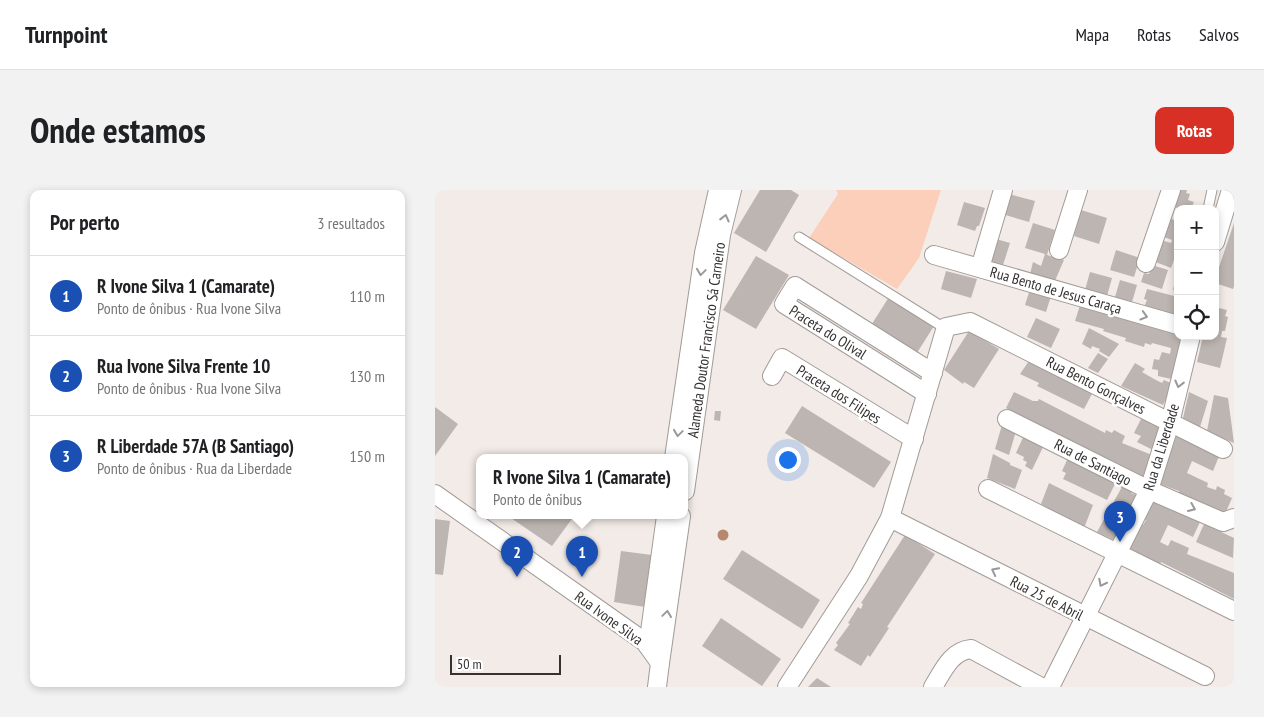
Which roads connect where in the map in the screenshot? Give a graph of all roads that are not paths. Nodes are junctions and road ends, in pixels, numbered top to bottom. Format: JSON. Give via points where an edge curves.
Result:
{"nodes":[{"id":1,"x":719,"y":190,"type":"edge"},
{"id":2,"x":731,"y":190,"type":"edge"},
{"id":3,"x":1003,"y":190,"type":"edge"},
{"id":4,"x":1078,"y":190,"type":"edge"},
{"id":5,"x":1171,"y":190,"type":"edge"},
{"id":6,"x":1212,"y":190,"type":"edge"},
{"id":7,"x":1231,"y":190,"type":"edge"},
{"id":8,"x":1208,"y":205,"type":"edge"},
{"id":9,"x":1219,"y":224,"type":"edge"},
{"id":10,"x":799,"y":237,"type":"dead end"},
{"id":11,"x":1059,"y":250,"type":"dead end"},
{"id":12,"x":934,"y":255,"type":"dead end"},
{"id":13,"x":1145,"y":263,"type":"dead end"},
{"id":14,"x":980,"y":268,"type":"junction"},
{"id":15,"x":1174,"y":324,"type":"edge"},
{"id":16,"x":946,"y":328,"type":"junction"},
{"id":17,"x":1190,"y":340,"type":"edge"},
{"id":18,"x":933,"y":373,"type":"junction"},
{"id":19,"x":772,"y":376,"type":"dead end"},
{"id":20,"x":927,"y":394,"type":"junction"},
{"id":21,"x":1007,"y":419,"type":"dead end"},
{"id":22,"x":1170,"y":422,"type":"junction"},
{"id":23,"x":914,"y":439,"type":"junction"},
{"id":24,"x":1223,"y":449,"type":"dead end"},
{"id":25,"x":675,"y":454,"type":"edge"},
{"id":26,"x":688,"y":470,"type":"edge"},
{"id":27,"x":988,"y":489,"type":"dead end"},
{"id":28,"x":1149,"y":490,"type":"junction"},
{"id":29,"x":435,"y":494,"type":"edge"},
{"id":30,"x":890,"y":518,"type":"junction"},
{"id":31,"x":1234,"y":518,"type":"edge"},
{"id":32,"x":666,"y":519,"type":"edge"},
{"id":33,"x":681,"y":519,"type":"edge"},
{"id":34,"x":1117,"y":553,"type":"junction"},
{"id":35,"x":1234,"y":611,"type":"edge"},
{"id":36,"x":1085,"y":617,"type":"junction"},
{"id":37,"x":647,"y":646,"type":"junction"},
{"id":38,"x":660,"y":662,"type":"junction"},
{"id":39,"x":1205,"y":676,"type":"dead end"},
{"id":40,"x":657,"y":687,"type":"edge"},
{"id":41,"x":787,"y":687,"type":"edge"},
{"id":42,"x":933,"y":687,"type":"edge"},
{"id":43,"x":1041,"y":687,"type":"edge"},
{"id":44,"x":1050,"y":687,"type":"edge"}],
"edges":[{"from":1,"to":25,"type":"street","name":"Alameda Doutor Francisco Sá Carneiro","one_way":true,"via":[[703,253]]},
{"from":26,"to":2,"type":"street","name":"Alameda Doutor Francisco Sá Carneiro","one_way":true,"via":[[721,235]]},
{"from":3,"to":14,"type":"street"},
{"from":4,"to":11,"type":"street"},
{"from":5,"to":13,"type":"street"},
{"from":6,"to":8,"type":"lane"},
{"from":7,"to":9,"type":"street"},
{"from":10,"to":16,"type":"lane"},
{"from":12,"to":14,"type":"street","name":"Rua Bento de Jesus Caraça"},
{"from":14,"to":15,"type":"street","name":"Rua Bento de Jesus Caraça","one_way":true},
{"from":16,"to":18,"type":"street"},
{"from":16,"to":22,"type":"street","name":"Rua Bento Gonçalves","via":[[970,322]]},
{"from":17,"to":22,"type":"street","name":"Rua da Liberdade","one_way":true},
{"from":18,"to":20,"type":"street"},
{"from":18,"to":20,"type":"street","name":"Praceta do Olival","via":[[795,286],[784,304]]},
{"from":19,"to":23,"type":"street","name":"Praceta dos Filipes","via":[[782,358]]},
{"from":20,"to":23,"type":"street"},
{"from":21,"to":28,"type":"street","name":"Rua de Santiago"},
{"from":22,"to":24,"type":"street","name":"Rua Bento Gonçalves"},
{"from":22,"to":28,"type":"street","name":"Rua da Liberdade"},
{"from":23,"to":30,"type":"street"},
{"from":27,"to":34,"type":"street"},
{"from":28,"to":31,"type":"street","name":"Rua de Santiago","one_way":true,"via":[[1223,522]]},
{"from":28,"to":34,"type":"street","name":"Rua da Liberdade"},
{"from":29,"to":37,"type":"street","name":"Rua Ivone Silva"},
{"from":36,"to":30,"type":"street","name":"Rua 25 de Abril","one_way":true},
{"from":30,"to":41,"type":"street","via":[[859,576]]},
{"from":32,"to":37,"type":"street"},
{"from":38,"to":33,"type":"street","one_way":true},
{"from":34,"to":35,"type":"street"},
{"from":34,"to":36,"type":"street","name":"Rua da Liberdade","one_way":true},
{"from":36,"to":39,"type":"street","name":"Rua 25 de Abril"},
{"from":36,"to":44,"type":"street","name":"Rua da Liberdade"},
{"from":37,"to":38,"type":"street","name":"Rua Ivone Silva"},
{"from":38,"to":40,"type":"street"},
{"from":42,"to":43,"type":"street","via":[[954,655],[971,649]]}]}
